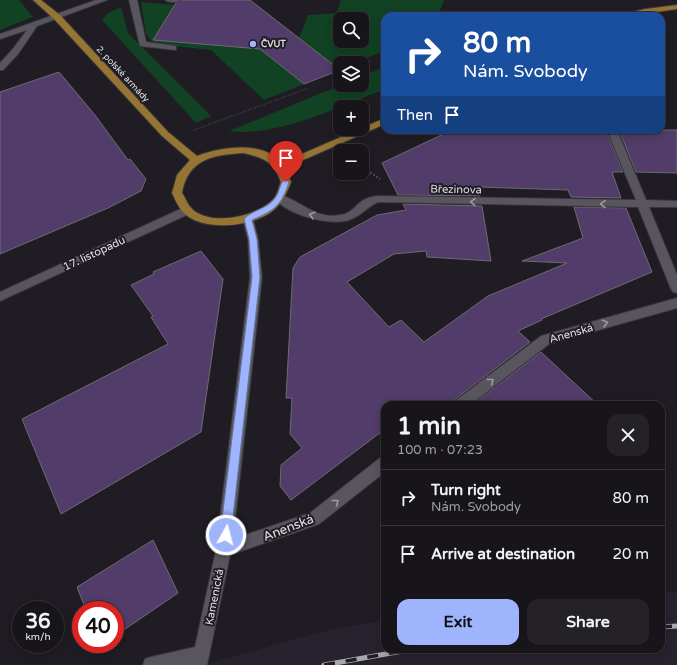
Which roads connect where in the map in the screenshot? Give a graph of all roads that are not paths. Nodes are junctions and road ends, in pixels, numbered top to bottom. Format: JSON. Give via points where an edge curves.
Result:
{"nodes":[{"id":1,"x":37,"y":0,"type":"edge"},
{"id":2,"x":102,"y":0,"type":"edge"},
{"id":3,"x":133,"y":0,"type":"edge"},
{"id":4,"x":169,"y":0,"type":"edge"},
{"id":5,"x":177,"y":0,"type":"edge"},
{"id":6,"x":677,"y":8,"type":"edge"},
{"id":7,"x":636,"y":12,"type":"edge"},
{"id":8,"x":56,"y":17,"type":"junction"},
{"id":9,"x":34,"y":25,"type":"junction"},
{"id":10,"x":0,"y":37,"type":"edge"},
{"id":11,"x":173,"y":48,"type":"dead end"},
{"id":12,"x":0,"y":68,"type":"edge"},
{"id":13,"x":381,"y":123,"type":"edge"},
{"id":14,"x":614,"y":134,"type":"edge"},
{"id":15,"x":196,"y":160,"type":"junction"},
{"id":16,"x":280,"y":167,"type":"junction"},
{"id":17,"x":280,"y":198,"type":"junction"},
{"id":18,"x":642,"y":204,"type":"junction"},
{"id":19,"x":677,"y":204,"type":"edge"},
{"id":20,"x":187,"y":210,"type":"junction"},
{"id":21,"x":248,"y":219,"type":"junction"},
{"id":22,"x":677,"y":289,"type":"edge"},
{"id":23,"x":0,"y":297,"type":"edge"},
{"id":24,"x":677,"y":303,"type":"edge"},
{"id":25,"x":465,"y":401,"type":"edge"},
{"id":26,"x":381,"y":466,"type":"edge"},
{"id":27,"x":224,"y":550,"type":"junction"},
{"id":28,"x":201,"y":659,"type":"edge"},
{"id":29,"x":151,"y":665,"type":"edge"}],
"edges":[{"from":1,"to":8,"type":"main road","name":"2. polské armády"},
{"from":2,"to":8,"type":"street"},
{"from":3,"to":11,"type":"street","via":[[142,44]]},
{"from":4,"to":5,"type":"street"},
{"from":6,"to":7,"type":"main road"},
{"from":8,"to":9,"type":"street"},
{"from":8,"to":15,"type":"main road","name":"2. polské armády","via":[[165,134]]},
{"from":9,"to":10,"type":"street"},
{"from":9,"to":12,"type":"street"},
{"from":13,"to":16,"type":"main road"},
{"from":14,"to":18,"type":"street"},
{"from":15,"to":16,"type":"main road","via":[[218,152],[243,150],[265,155]]},
{"from":15,"to":20,"type":"main road","via":[[181,176],[177,193]]},
{"from":16,"to":17,"type":"main road","via":[[286,182]]},
{"from":18,"to":17,"type":"street","name":"Březinova","one_way":true,"via":[[377,199],[357,212],[334,220],[297,210]]},
{"from":17,"to":21,"type":"main road","via":[[267,210]]},
{"from":18,"to":19,"type":"street","name":"Březinova"},
{"from":18,"to":22,"type":"street"},
{"from":20,"to":21,"type":"main road","via":[[204,219],[225,222]]},
{"from":20,"to":23,"type":"street","name":"17. listopadu"},
{"from":21,"to":27,"type":"street","name":"Kamenická","via":[[253,239],[256,277]]},
{"from":25,"to":24,"type":"street","name":"Anenská","one_way":true,"via":[[545,340]]},
{"from":27,"to":26,"type":"street","name":"Anenská","one_way":true,"via":[[314,519]]},
{"from":27,"to":28,"type":"street","name":"Kamenická"},
{"from":28,"to":29,"type":"street"}]}
